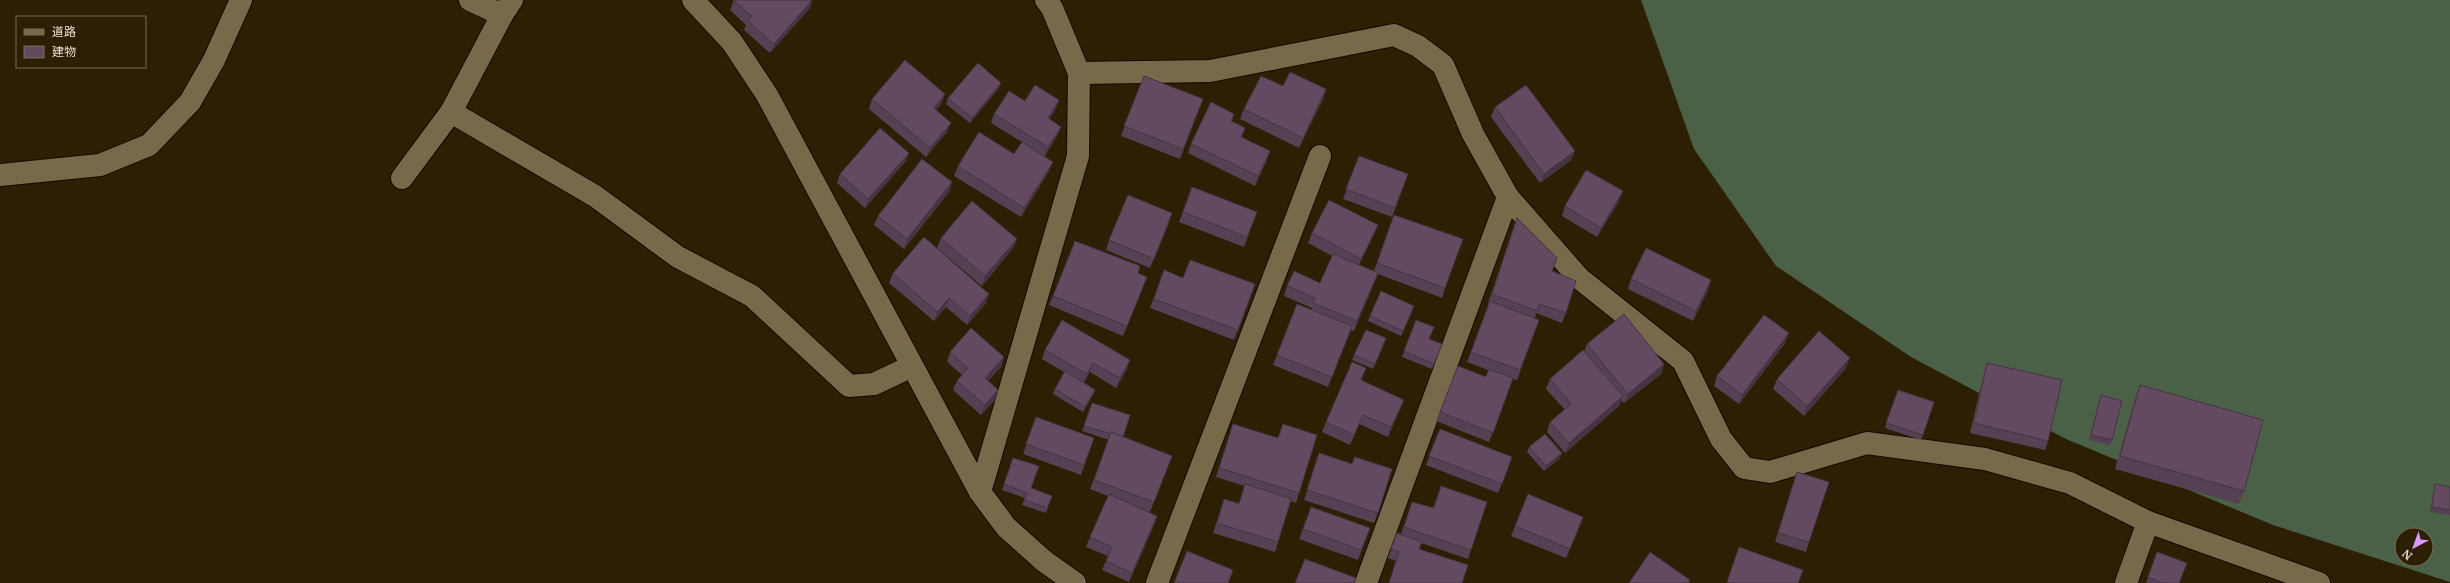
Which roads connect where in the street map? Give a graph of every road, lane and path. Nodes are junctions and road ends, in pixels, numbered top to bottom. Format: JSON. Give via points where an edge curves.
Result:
{"nodes":[{"id":1,"x":241,"y":0,"type":"edge"},
{"id":2,"x":470,"y":0,"type":"edge"},
{"id":3,"x":693,"y":0,"type":"edge"},
{"id":4,"x":1046,"y":0,"type":"edge"},
{"id":5,"x":507,"y":8,"type":"edge"},
{"id":6,"x":1080,"y":73,"type":"junction"},
{"id":7,"x":451,"y":112,"type":"junction"},
{"id":8,"x":1320,"y":156,"type":"dead end"},
{"id":9,"x":0,"y":175,"type":"edge"},
{"id":10,"x":402,"y":178,"type":"dead end"},
{"id":11,"x":1508,"y":197,"type":"junction"},
{"id":12,"x":912,"y":366,"type":"junction"},
{"id":13,"x":980,"y":492,"type":"junction"},
{"id":14,"x":2148,"y":522,"type":"junction"},
{"id":15,"x":1075,"y":583,"type":"edge"},
{"id":16,"x":1157,"y":583,"type":"edge"},
{"id":17,"x":1366,"y":583,"type":"edge"},
{"id":18,"x":2126,"y":583,"type":"edge"},
{"id":19,"x":2319,"y":583,"type":"edge"}],
"edges":[{"from":1,"to":9,"type":"street","via":[[214,60],[190,102],[149,145],[100,165]]},
{"from":2,"to":5,"type":"street"},
{"from":3,"to":12,"type":"street","via":[[732,42],[767,95]]},
{"from":4,"to":6,"type":"street","via":[[1052,8]]},
{"from":5,"to":7,"type":"street"},
{"from":6,"to":11,"type":"street","via":[[1210,71],[1394,35],[1418,46],[1443,64],[1473,134]]},
{"from":6,"to":13,"type":"street","via":[[1078,156]]},
{"from":7,"to":10,"type":"street"},
{"from":7,"to":12,"type":"street","via":[[595,196],[678,257],[752,296],[849,386],[874,384]]},
{"from":8,"to":16,"type":"street"},
{"from":11,"to":14,"type":"street","via":[[1579,278],[1684,361],[1721,439],[1744,468],[1770,472],[1867,443],[1875,444],[1993,461],[2070,483]]},
{"from":11,"to":17,"type":"street"},
{"from":12,"to":13,"type":"street"},
{"from":13,"to":15,"type":"street","via":[[1006,527],[1044,562]]},
{"from":14,"to":18,"type":"street"},
{"from":14,"to":19,"type":"street"}]}
